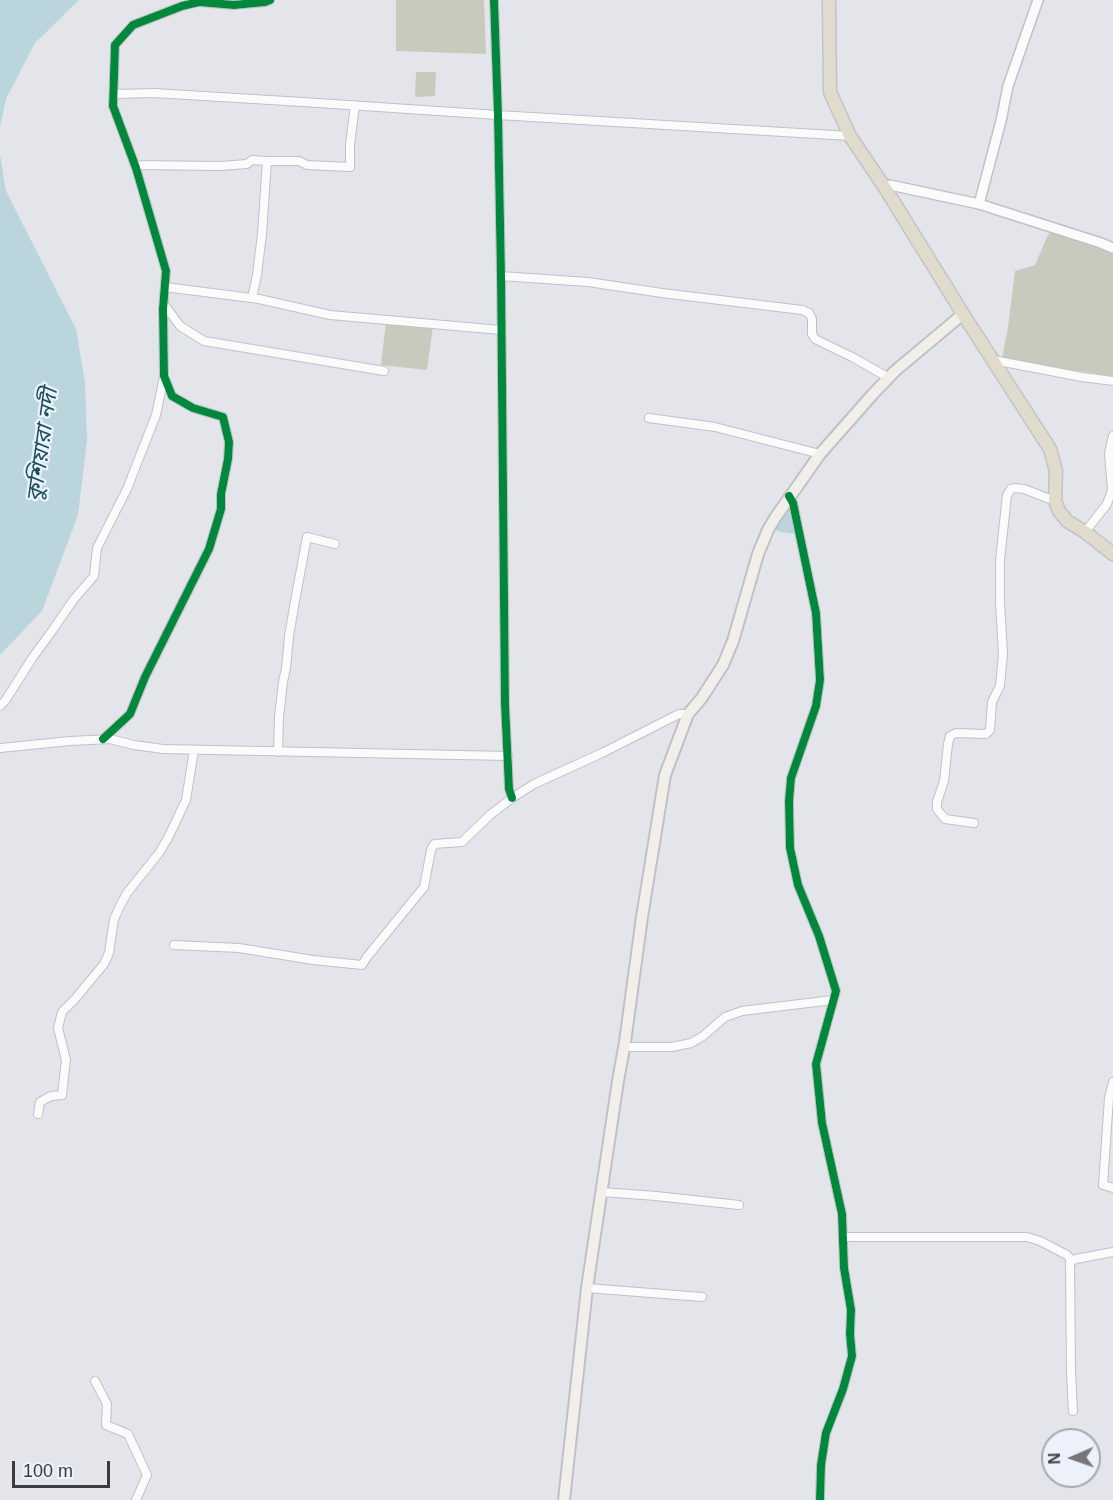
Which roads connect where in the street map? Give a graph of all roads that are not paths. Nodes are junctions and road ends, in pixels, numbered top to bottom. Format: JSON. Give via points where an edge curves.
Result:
{"nodes":[{"id":1,"x":270,"y":0,"type":"edge"},
{"id":2,"x":493,"y":0,"type":"edge"},
{"id":3,"x":829,"y":0,"type":"edge"},
{"id":4,"x":1038,"y":0,"type":"edge"},
{"id":5,"x":114,"y":94,"type":"junction"},
{"id":6,"x":355,"y":105,"type":"junction"},
{"id":7,"x":498,"y":116,"type":"junction"},
{"id":8,"x":850,"y":136,"type":"junction"},
{"id":9,"x":267,"y":161,"type":"junction"},
{"id":10,"x":135,"y":165,"type":"junction"},
{"id":11,"x":885,"y":188,"type":"junction"},
{"id":12,"x":979,"y":204,"type":"junction"},
{"id":13,"x":1113,"y":248,"type":"edge"},
{"id":14,"x":501,"y":276,"type":"junction"},
{"id":15,"x":165,"y":287,"type":"junction"},
{"id":16,"x":252,"y":298,"type":"junction"},
{"id":17,"x":164,"y":304,"type":"junction"},
{"id":18,"x":963,"y":315,"type":"junction"},
{"id":19,"x":501,"y":330,"type":"junction"},
{"id":20,"x":992,"y":360,"type":"junction"},
{"id":21,"x":384,"y":371,"type":"dead end"},
{"id":22,"x":164,"y":376,"type":"junction"},
{"id":23,"x":889,"y":378,"type":"junction"},
{"id":24,"x":1113,"y":381,"type":"edge"},
{"id":25,"x":649,"y":418,"type":"dead end"},
{"id":26,"x":1113,"y":436,"type":"edge"},
{"id":27,"x":820,"y":454,"type":"junction"},
{"id":28,"x":789,"y":496,"type":"junction"},
{"id":29,"x":1055,"y":501,"type":"junction"},
{"id":30,"x":1085,"y":532,"type":"junction"},
{"id":31,"x":335,"y":544,"type":"dead end"},
{"id":32,"x":1113,"y":554,"type":"edge"},
{"id":33,"x":0,"y":706,"type":"edge"},
{"id":34,"x":688,"y":714,"type":"junction"},
{"id":35,"x":104,"y":739,"type":"junction"},
{"id":36,"x":0,"y":748,"type":"edge"},
{"id":37,"x":194,"y":750,"type":"junction"},
{"id":38,"x":278,"y":752,"type":"junction"},
{"id":39,"x":508,"y":756,"type":"junction"},
{"id":40,"x":512,"y":798,"type":"junction"},
{"id":41,"x":974,"y":823,"type":"dead end"},
{"id":42,"x":174,"y":945,"type":"dead end"},
{"id":43,"x":833,"y":1000,"type":"junction"},
{"id":44,"x":624,"y":1047,"type":"junction"},
{"id":45,"x":1113,"y":1082,"type":"edge"},
{"id":46,"x":38,"y":1114,"type":"dead end"},
{"id":47,"x":1113,"y":1188,"type":"edge"},
{"id":48,"x":602,"y":1192,"type":"junction"},
{"id":49,"x":739,"y":1204,"type":"dead end"},
{"id":50,"x":843,"y":1237,"type":"junction"},
{"id":51,"x":1113,"y":1252,"type":"edge"},
{"id":52,"x":1072,"y":1261,"type":"junction"},
{"id":53,"x":587,"y":1288,"type":"junction"},
{"id":54,"x":702,"y":1297,"type":"dead end"},
{"id":55,"x":96,"y":1381,"type":"dead end"},
{"id":56,"x":1073,"y":1411,"type":"dead end"},
{"id":57,"x":136,"y":1500,"type":"edge"},
{"id":58,"x":564,"y":1500,"type":"edge"},
{"id":59,"x":820,"y":1500,"type":"edge"}],
"edges":[{"from":1,"to":5,"type":"street","via":[[234,5],[199,2],[133,25],[115,45]]},
{"from":2,"to":7,"type":"street"},
{"from":3,"to":8,"type":"highway","via":[[830,92]]},
{"from":4,"to":12,"type":"street","via":[[1008,86]]},
{"from":5,"to":6,"type":"street"},
{"from":5,"to":10,"type":"street","via":[[113,106]]},
{"from":6,"to":7,"type":"street"},
{"from":6,"to":9,"type":"street","via":[[350,167]]},
{"from":7,"to":8,"type":"street"},
{"from":7,"to":14,"type":"street"},
{"from":8,"to":11,"type":"highway"},
{"from":9,"to":10,"type":"street","via":[[220,166]]},
{"from":9,"to":16,"type":"street"},
{"from":10,"to":15,"type":"street","via":[[166,272]]},
{"from":11,"to":12,"type":"street","via":[[890,185]]},
{"from":11,"to":18,"type":"highway"},
{"from":12,"to":13,"type":"street"},
{"from":14,"to":19,"type":"street"},
{"from":14,"to":23,"type":"street","via":[[588,282],[802,310],[812,319],[815,339]]},
{"from":15,"to":16,"type":"street"},
{"from":15,"to":17,"type":"street"},
{"from":16,"to":19,"type":"street","via":[[330,315]]},
{"from":17,"to":21,"type":"street","via":[[180,326],[204,341]]},
{"from":17,"to":22,"type":"street"},
{"from":18,"to":20,"type":"highway"},
{"from":18,"to":23,"type":"main road"},
{"from":19,"to":39,"type":"street"},
{"from":20,"to":24,"type":"street"},
{"from":20,"to":29,"type":"highway","via":[[1050,449],[1056,471]]},
{"from":22,"to":33,"type":"street","via":[[156,415],[127,489],[97,548],[94,576]]},
{"from":22,"to":35,"type":"street","via":[[172,396],[193,408],[223,417],[229,442],[221,509],[209,549],[130,714]]},
{"from":23,"to":27,"type":"main road"},
{"from":25,"to":27,"type":"street","via":[[715,428]]},
{"from":26,"to":30,"type":"street","via":[[1109,453],[1112,490],[1107,504]]},
{"from":27,"to":28,"type":"main road"},
{"from":28,"to":34,"type":"main road","via":[[764,538],[723,665]]},
{"from":28,"to":43,"type":"street","via":[[816,613],[820,680],[816,706],[792,778],[790,848],[798,885],[836,991]]},
{"from":29,"to":30,"type":"highway","via":[[1067,521]]},
{"from":29,"to":41,"type":"street","via":[[1024,489],[1011,489],[1007,495],[1000,560],[1003,654],[990,730],[986,734],[950,736],[937,801],[937,809],[945,819]]},
{"from":30,"to":32,"type":"highway"},
{"from":31,"to":38,"type":"street","via":[[307,537],[289,636]]},
{"from":34,"to":40,"type":"street","via":[[679,714]]},
{"from":34,"to":44,"type":"main road","via":[[665,775]]},
{"from":35,"to":36,"type":"street"},
{"from":35,"to":37,"type":"street"},
{"from":37,"to":38,"type":"street"},
{"from":37,"to":46,"type":"street","via":[[186,800],[168,838],[120,906],[104,964],[62,1012],[58,1028],[66,1060],[62,1095],[40,1102]]},
{"from":38,"to":39,"type":"street"},
{"from":39,"to":40,"type":"street"},
{"from":40,"to":42,"type":"street","via":[[462,842],[434,844],[424,887],[362,965],[238,948]]},
{"from":43,"to":44,"type":"street","via":[[742,1011],[725,1017],[704,1036],[672,1047]]},
{"from":43,"to":50,"type":"street","via":[[816,1064],[822,1123],[842,1214]]},
{"from":44,"to":48,"type":"main road"},
{"from":45,"to":47,"type":"street","via":[[1102,1185]]},
{"from":48,"to":49,"type":"street"},
{"from":48,"to":53,"type":"main road"},
{"from":50,"to":52,"type":"street","via":[[1027,1237]]},
{"from":50,"to":59,"type":"street","via":[[852,1356],[826,1433]]},
{"from":51,"to":52,"type":"street"},
{"from":52,"to":56,"type":"street","via":[[1069,1273]]},
{"from":53,"to":54,"type":"street"},
{"from":53,"to":58,"type":"main road"},
{"from":55,"to":57,"type":"street","via":[[107,1404],[106,1425],[128,1434],[147,1475]]}]}
